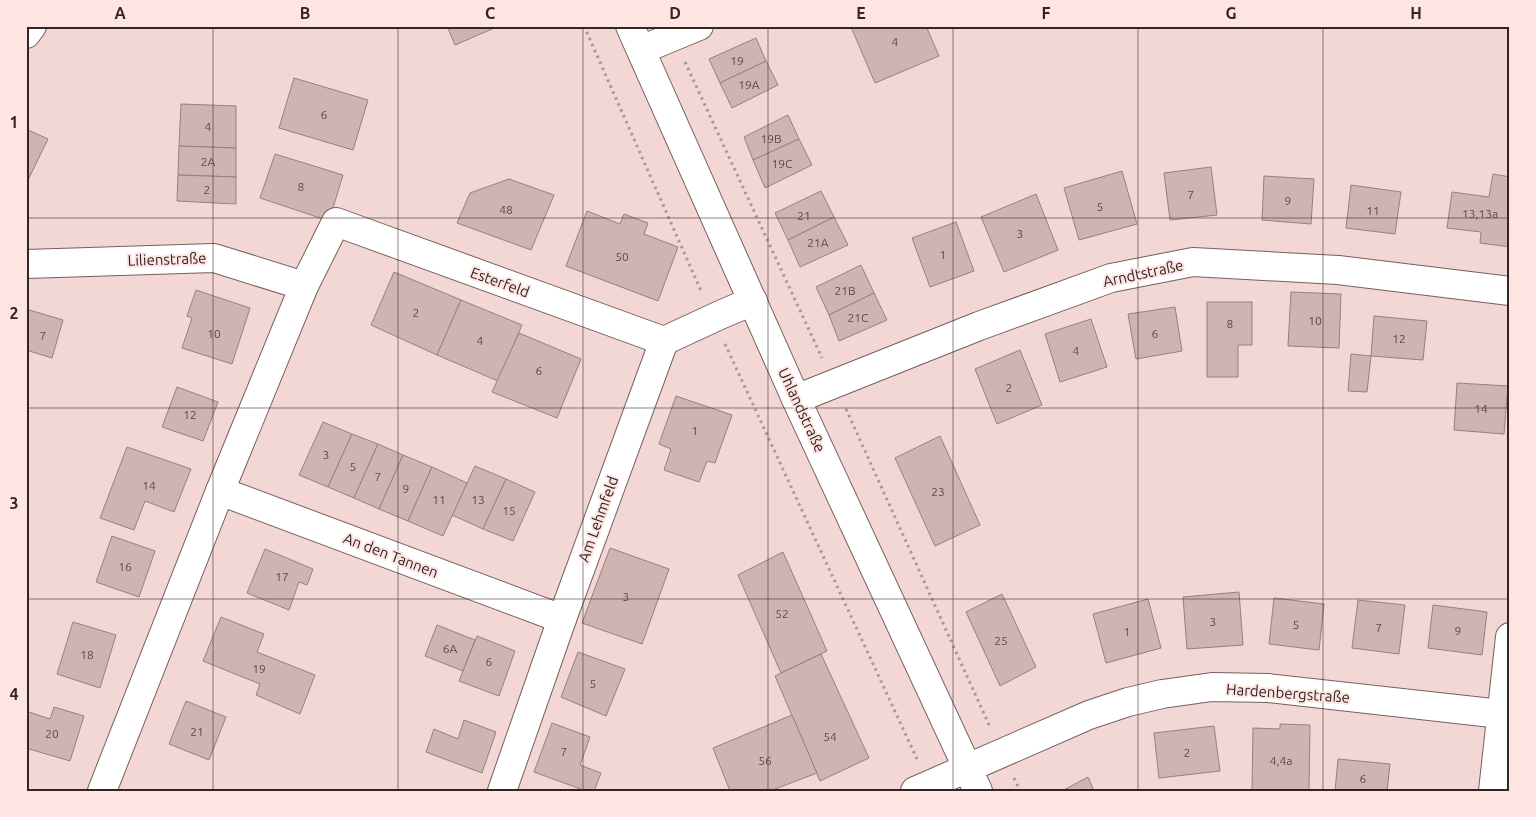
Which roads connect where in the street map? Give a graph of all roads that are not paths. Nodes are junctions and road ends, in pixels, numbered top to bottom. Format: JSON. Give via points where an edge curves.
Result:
{"nodes":[{"id":1,"x":32,"y":26,"type":"edge"},
{"id":2,"x":699,"y":26,"type":"edge"},
{"id":3,"x":26,"y":34,"type":"edge"},
{"id":4,"x":635,"y":38,"type":"edge"},
{"id":5,"x":26,"y":264,"type":"edge"},
{"id":6,"x":304,"y":286,"type":"junction"},
{"id":7,"x":1510,"y":291,"type":"edge"},
{"id":8,"x":753,"y":301,"type":"junction"},
{"id":9,"x":664,"y":341,"type":"junction"},
{"id":10,"x":796,"y":399,"type":"junction"},
{"id":11,"x":220,"y":491,"type":"junction"},
{"id":12,"x":562,"y":619,"type":"junction"},
{"id":13,"x":1510,"y":637,"type":"edge"},
{"id":14,"x":1501,"y":714,"type":"junction"},
{"id":15,"x":973,"y":779,"type":"edge"},
{"id":16,"x":922,"y":788,"type":"edge"},
{"id":17,"x":102,"y":791,"type":"edge"},
{"id":18,"x":502,"y":791,"type":"edge"},
{"id":19,"x":1493,"y":791,"type":"edge"}],
"edges":[{"from":1,"to":3,"type":"street"},
{"from":2,"to":4,"type":"street"},
{"from":4,"to":8,"type":"street","name":"Uhlandstraße"},
{"from":5,"to":6,"type":"street","name":"Lilienstraße","via":[[214,258]]},
{"from":6,"to":9,"type":"street","name":"Esterfeld","via":[[336,222]]},
{"from":6,"to":11,"type":"street"},
{"from":7,"to":10,"type":"street","name":"Arndtstraße","via":[[1338,270],[1193,262],[1111,278],[979,326]]},
{"from":8,"to":9,"type":"street"},
{"from":8,"to":10,"type":"street","name":"Uhlandstraße"},
{"from":9,"to":12,"type":"street","name":"Am Lehmfeld"},
{"from":10,"to":15,"type":"street","name":"Uhlandstraße"},
{"from":11,"to":12,"type":"street","name":"An den Tannen"},
{"from":11,"to":17,"type":"street"},
{"from":12,"to":18,"type":"street","name":"Am Lehmfeld"},
{"from":13,"to":14,"type":"street"},
{"from":14,"to":15,"type":"street","name":"Hardenbergstraße","via":[[1268,688],[1212,687],[1162,694],[1089,715]]},
{"from":14,"to":19,"type":"street"},
{"from":15,"to":16,"type":"street","name":"Hardenbergstraße","via":[[935,781]]}]}
